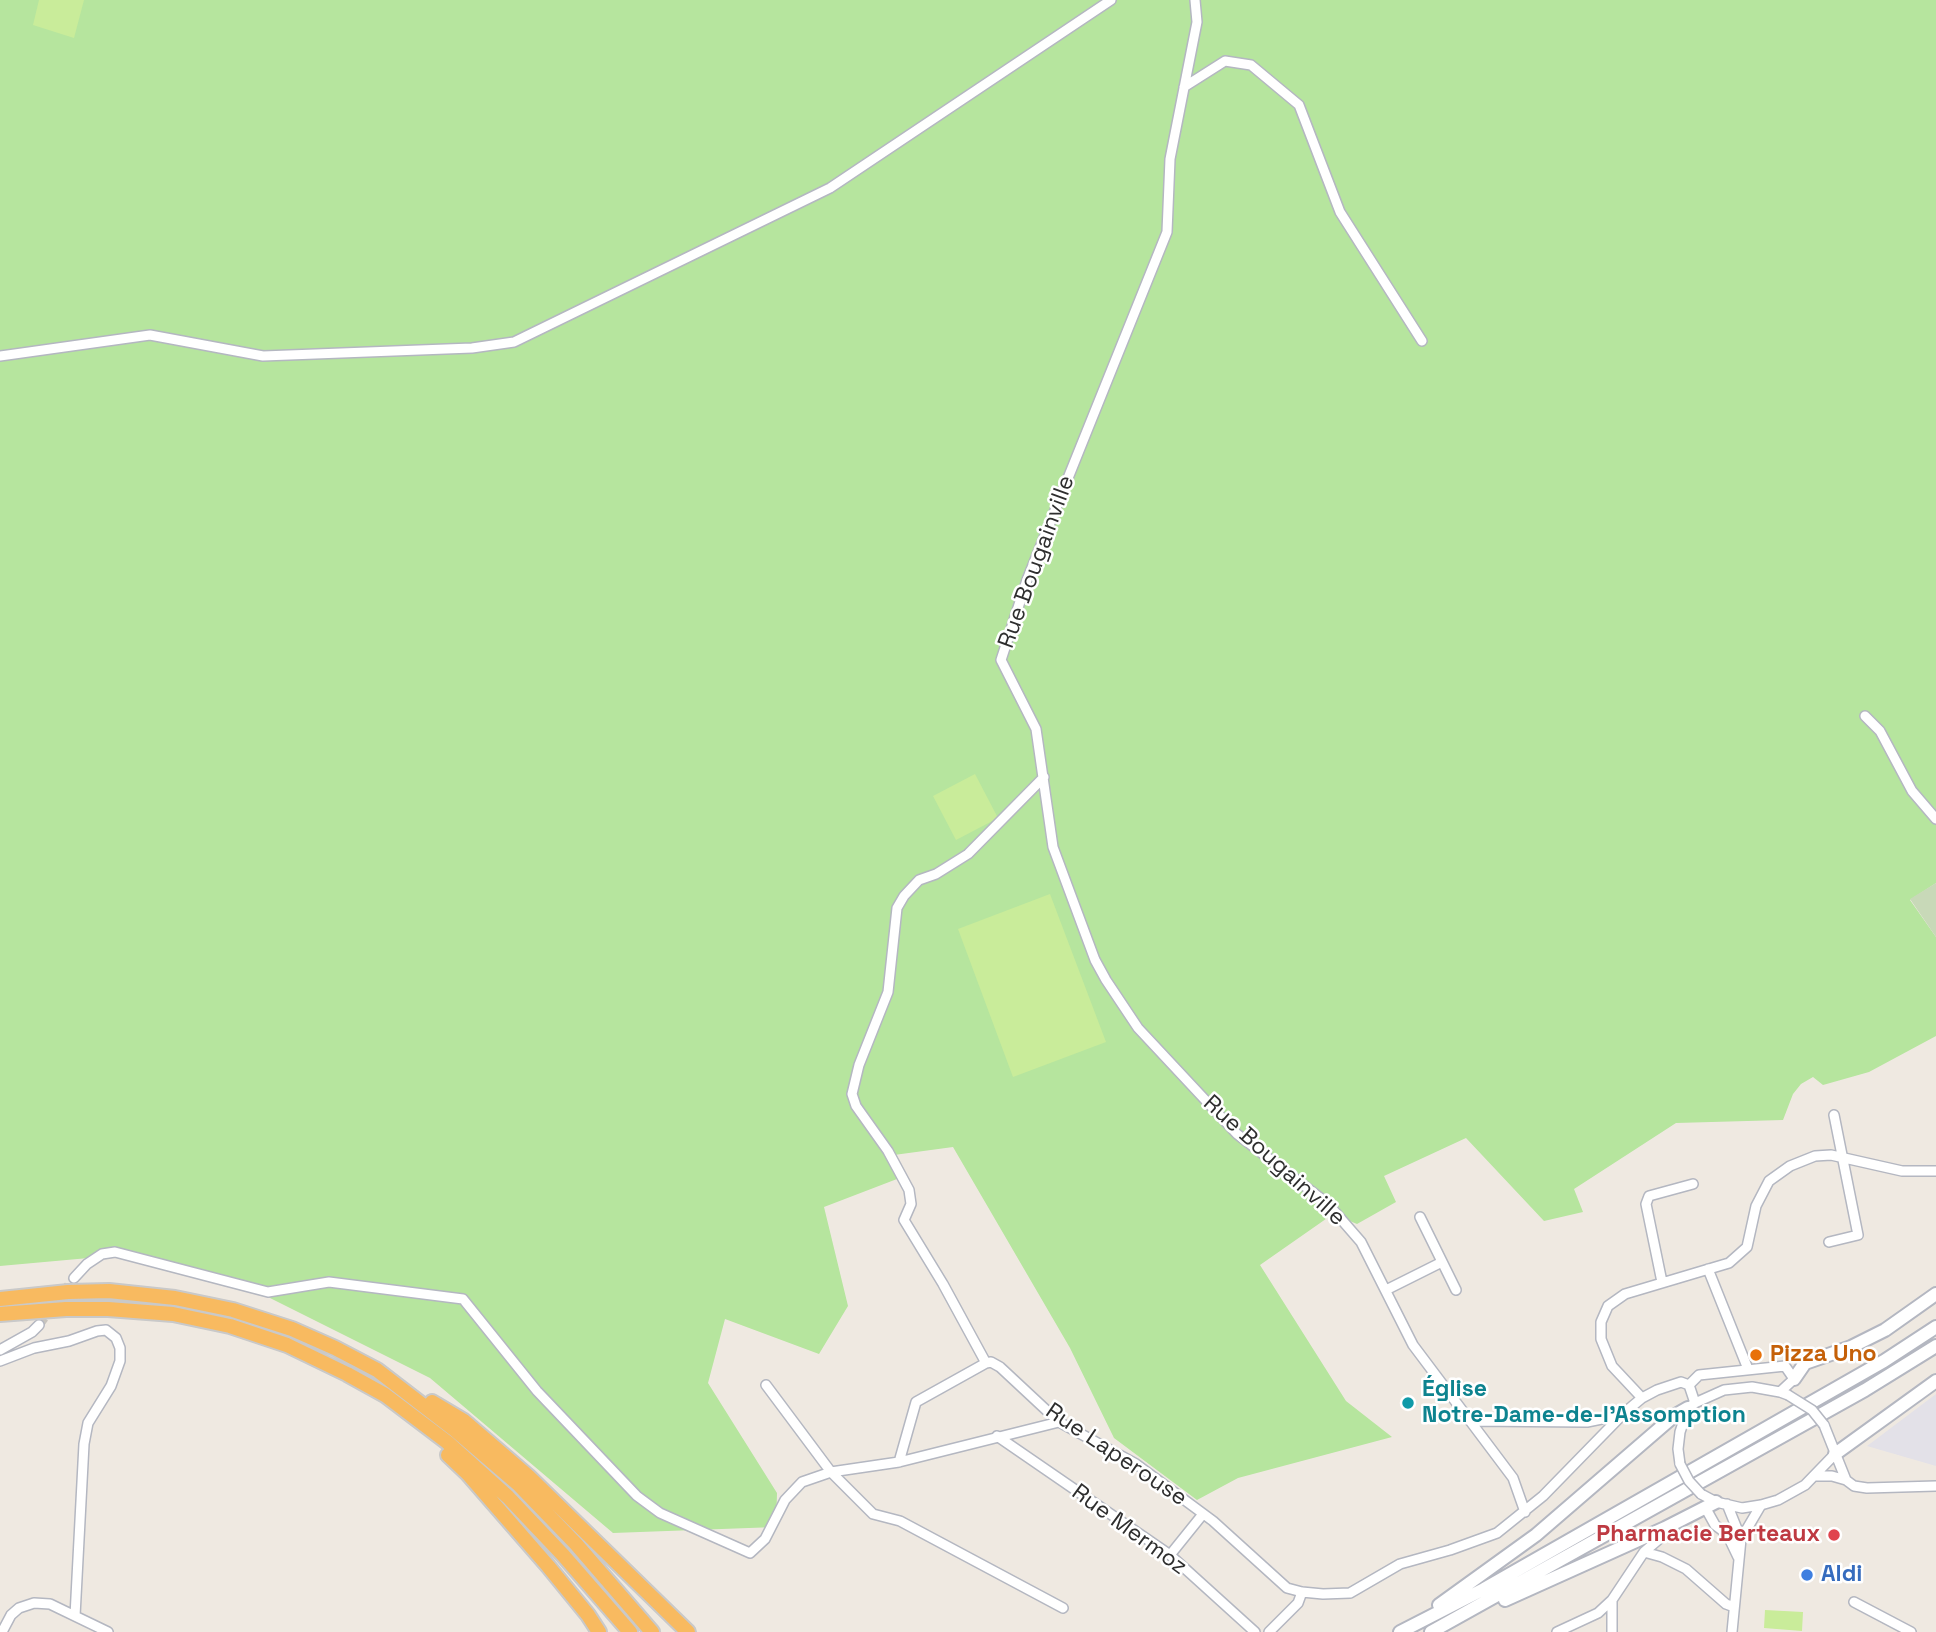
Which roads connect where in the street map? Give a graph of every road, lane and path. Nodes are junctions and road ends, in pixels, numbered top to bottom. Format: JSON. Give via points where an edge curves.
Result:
{"nodes":[{"id":1,"x":1111,"y":0,"type":"edge"},
{"id":2,"x":1195,"y":0,"type":"edge"},
{"id":3,"x":1184,"y":87,"type":"junction"},
{"id":4,"x":1422,"y":341,"type":"dead end"},
{"id":5,"x":0,"y":356,"type":"edge"},
{"id":6,"x":1866,"y":716,"type":"dead end"},
{"id":7,"x":1044,"y":777,"type":"junction"},
{"id":8,"x":1936,"y":819,"type":"edge"},
{"id":9,"x":1834,"y":1115,"type":"dead end"},
{"id":10,"x":1843,"y":1158,"type":"junction"},
{"id":11,"x":1936,"y":1171,"type":"edge"},
{"id":12,"x":1693,"y":1184,"type":"dead end"},
{"id":13,"x":1420,"y":1217,"type":"dead end"},
{"id":14,"x":1829,"y":1242,"type":"dead end"},
{"id":15,"x":1442,"y":1262,"type":"junction"},
{"id":16,"x":1708,"y":1269,"type":"junction"},
{"id":17,"x":74,"y":1278,"type":"tunnel mouth"},
{"id":18,"x":1662,"y":1282,"type":"junction"},
{"id":19,"x":1386,"y":1290,"type":"junction"},
{"id":20,"x":1456,"y":1290,"type":"dead end"},
{"id":21,"x":1936,"y":1294,"type":"edge"},
{"id":22,"x":0,"y":1298,"type":"edge"},
{"id":23,"x":0,"y":1314,"type":"edge"},
{"id":24,"x":38,"y":1325,"type":"tunnel mouth"},
{"id":25,"x":1936,"y":1327,"type":"edge"},
{"id":26,"x":1936,"y":1346,"type":"edge"},
{"id":27,"x":0,"y":1350,"type":"edge"},
{"id":28,"x":304,"y":1353,"type":"junction"},
{"id":29,"x":0,"y":1361,"type":"edge"},
{"id":30,"x":986,"y":1363,"type":"junction"},
{"id":31,"x":1748,"y":1369,"type":"junction"},
{"id":32,"x":377,"y":1370,"type":"junction"},
{"id":33,"x":1794,"y":1379,"type":"junction"},
{"id":34,"x":1936,"y":1381,"type":"edge"},
{"id":35,"x":1685,"y":1384,"type":"junction"},
{"id":36,"x":766,"y":1385,"type":"dead end"},
{"id":37,"x":1784,"y":1394,"type":"junction"},
{"id":38,"x":1642,"y":1398,"type":"junction"},
{"id":39,"x":1691,"y":1405,"type":"junction"},
{"id":40,"x":1623,"y":1415,"type":"junction"},
{"id":41,"x":1470,"y":1421,"type":"junction"},
{"id":42,"x":1059,"y":1422,"type":"junction"},
{"id":43,"x":997,"y":1436,"type":"junction"},
{"id":44,"x":1835,"y":1454,"type":"junction"},
{"id":45,"x":899,"y":1462,"type":"junction"},
{"id":46,"x":831,"y":1472,"type":"junction"},
{"id":47,"x":1815,"y":1476,"type":"junction"},
{"id":48,"x":1846,"y":1480,"type":"junction"},
{"id":49,"x":1936,"y":1486,"type":"edge"},
{"id":50,"x":1712,"y":1502,"type":"junction"},
{"id":51,"x":1761,"y":1505,"type":"junction"},
{"id":52,"x":1525,"y":1512,"type":"junction"},
{"id":53,"x":1203,"y":1514,"type":"junction"},
{"id":54,"x":1681,"y":1520,"type":"junction"},
{"id":55,"x":1741,"y":1539,"type":"junction"},
{"id":56,"x":1644,"y":1552,"type":"junction"},
{"id":57,"x":1170,"y":1555,"type":"junction"},
{"id":58,"x":1739,"y":1559,"type":"junction"},
{"id":59,"x":1302,"y":1592,"type":"junction"},
{"id":60,"x":1612,"y":1600,"type":"junction"},
{"id":61,"x":1854,"y":1602,"type":"dead end"},
{"id":62,"x":1730,"y":1606,"type":"junction"},
{"id":63,"x":1063,"y":1608,"type":"dead end"},
{"id":64,"x":75,"y":1616,"type":"junction"},
{"id":65,"x":1403,"y":1630,"type":"edge"},
{"id":66,"x":1735,"y":1630,"type":"edge"},
{"id":67,"x":2,"y":1632,"type":"edge"},
{"id":68,"x":108,"y":1632,"type":"edge"},
{"id":69,"x":599,"y":1632,"type":"edge"},
{"id":70,"x":629,"y":1632,"type":"edge"},
{"id":71,"x":652,"y":1632,"type":"edge"},
{"id":72,"x":688,"y":1632,"type":"edge"},
{"id":73,"x":1255,"y":1632,"type":"edge"},
{"id":74,"x":1269,"y":1632,"type":"edge"},
{"id":75,"x":1433,"y":1632,"type":"edge"},
{"id":76,"x":1557,"y":1632,"type":"edge"},
{"id":77,"x":1612,"y":1632,"type":"edge"},
{"id":78,"x":1911,"y":1632,"type":"edge"}],
"edges":[{"from":1,"to":5,"type":"street","via":[[830,188],[514,342],[289,357],[150,335]]},
{"from":2,"to":3,"type":"street","name":"Rue Bougainville","via":[[1197,22]]},
{"from":3,"to":4,"type":"street","via":[[1225,61],[1251,65],[1299,105],[1340,212]]},
{"from":3,"to":7,"type":"street","name":"Rue Bougainville","via":[[1170,159],[1167,232],[1027,580],[1001,660],[1036,729]]},
{"from":6,"to":8,"type":"street","via":[[1880,731],[1912,791]]},
{"from":7,"to":19,"type":"street","name":"Rue Bougainville","via":[[1053,847],[1096,960],[1119,1001],[1138,1028],[1237,1134],[1337,1213],[1361,1242]]},
{"from":7,"to":30,"type":"street","name":"Rue Laperouse","via":[[968,854],[919,880],[904,895],[897,908],[888,992],[852,1094],[912,1197],[904,1220]]},
{"from":9,"to":10,"type":"street"},
{"from":10,"to":11,"type":"street","via":[[1902,1171]]},
{"from":10,"to":14,"type":"street","via":[[1858,1235]]},
{"from":10,"to":16,"type":"street","via":[[1815,1156],[1769,1181],[1756,1206],[1747,1247],[1729,1263]]},
{"from":12,"to":18,"type":"street","via":[[1649,1196],[1646,1205]]},
{"from":13,"to":15,"type":"street"},
{"from":15,"to":19,"type":"street"},
{"from":15,"to":20,"type":"street"},
{"from":16,"to":18,"type":"street"},
{"from":16,"to":31,"type":"street"},
{"from":17,"to":46,"type":"street","via":[[102,1254],[115,1252],[268,1292],[329,1282],[463,1299],[537,1391],[637,1496],[660,1513],[750,1553],[765,1539],[785,1500],[802,1482]]},
{"from":18,"to":38,"type":"street","via":[[1625,1294],[1608,1306],[1601,1322],[1601,1339],[1612,1366]]},
{"from":19,"to":41,"type":"street","name":"Rue Bougainville","via":[[1413,1345]]},
{"from":21,"to":33,"type":"main road","via":[[1885,1329],[1805,1363]]},
{"from":22,"to":32,"type":"highway","via":[[109,1291],[175,1298],[292,1329]]},
{"from":23,"to":28,"type":"highway","via":[[66,1309],[173,1314],[230,1326]]},
{"from":24,"to":27,"type":"street"},
{"from":25,"to":65,"type":"main road","via":[[1484,1589]]},
{"from":26,"to":75,"type":"main road"},
{"from":28,"to":69,"type":"highway","via":[[388,1406],[444,1451],[548,1566]]},
{"from":28,"to":70,"type":"highway","via":[[384,1395],[447,1442],[508,1496]]},
{"from":29,"to":64,"type":"street","via":[[106,1330],[120,1348],[111,1386],[88,1423],[84,1444]]},
{"from":30,"to":42,"type":"street","name":"Rue Laperouse","via":[[1000,1367]]},
{"from":30,"to":45,"type":"street","via":[[916,1402]]},
{"from":31,"to":33,"type":"street","via":[[1785,1366]]},
{"from":31,"to":35,"type":"street","via":[[1699,1375]]},
{"from":32,"to":71,"type":"highway","via":[[518,1484]]},
{"from":32,"to":72,"type":"highway","via":[[464,1421]]},
{"from":33,"to":37,"type":"street"},
{"from":34,"to":44,"type":"main road"},
{"from":35,"to":38,"type":"street","via":[[1664,1387]]},
{"from":35,"to":39,"type":"street"},
{"from":36,"to":46,"type":"street"},
{"from":37,"to":39,"type":"street","via":[[1752,1387],[1724,1390]]},
{"from":37,"to":44,"type":"street","bridge":true,"via":[[1812,1410],[1824,1425]]},
{"from":38,"to":40,"type":"street"},
{"from":39,"to":50,"type":"street","bridge":true,"via":[[1680,1432],[1681,1464],[1689,1481]]},
{"from":39,"to":65,"type":"main road","via":[[1536,1535]]},
{"from":40,"to":41,"type":"street","via":[[1587,1422]]},
{"from":40,"to":52,"type":"street"},
{"from":41,"to":52,"type":"street","name":"Rue Bougainville","via":[[1513,1478]]},
{"from":42,"to":43,"type":"street"},
{"from":42,"to":53,"type":"street","name":"Rue Laperouse","via":[[1136,1464]]},
{"from":43,"to":45,"type":"street"},
{"from":43,"to":57,"type":"street","name":"Rue Mermoz"},
{"from":44,"to":47,"type":"street"},
{"from":44,"to":48,"type":"street"},
{"from":45,"to":46,"type":"street"},
{"from":46,"to":63,"type":"street","via":[[873,1514],[900,1521]]},
{"from":47,"to":48,"type":"street"},
{"from":47,"to":51,"type":"street","via":[[1793,1493]]},
{"from":48,"to":49,"type":"street","via":[[1867,1488]]},
{"from":50,"to":51,"type":"street","via":[[1742,1508]]},
{"from":50,"to":54,"type":"main road"},
{"from":50,"to":55,"type":"street"},
{"from":50,"to":58,"type":"street","via":[[1715,1525],[1727,1534]]},
{"from":51,"to":55,"type":"street"},
{"from":52,"to":59,"type":"street","via":[[1486,1538],[1400,1564],[1350,1593]]},
{"from":53,"to":57,"type":"street"},
{"from":53,"to":59,"type":"street","name":"Rue Laperouse","via":[[1287,1588]]},
{"from":54,"to":56,"type":"street"},
{"from":54,"to":75,"type":"main road"},
{"from":55,"to":58,"type":"street"},
{"from":56,"to":60,"type":"street"},
{"from":56,"to":62,"type":"street","via":[[1686,1569]]},
{"from":57,"to":73,"type":"street","name":"Rue Mermoz"},
{"from":58,"to":62,"type":"street"},
{"from":59,"to":74,"type":"street","via":[[1298,1603]]},
{"from":60,"to":76,"type":"street","via":[[1598,1613]]},
{"from":60,"to":77,"type":"street"},
{"from":61,"to":78,"type":"street"},
{"from":62,"to":66,"type":"street"},
{"from":64,"to":67,"type":"street","via":[[50,1604],[34,1603],[11,1615]]},
{"from":64,"to":68,"type":"street"}]}
